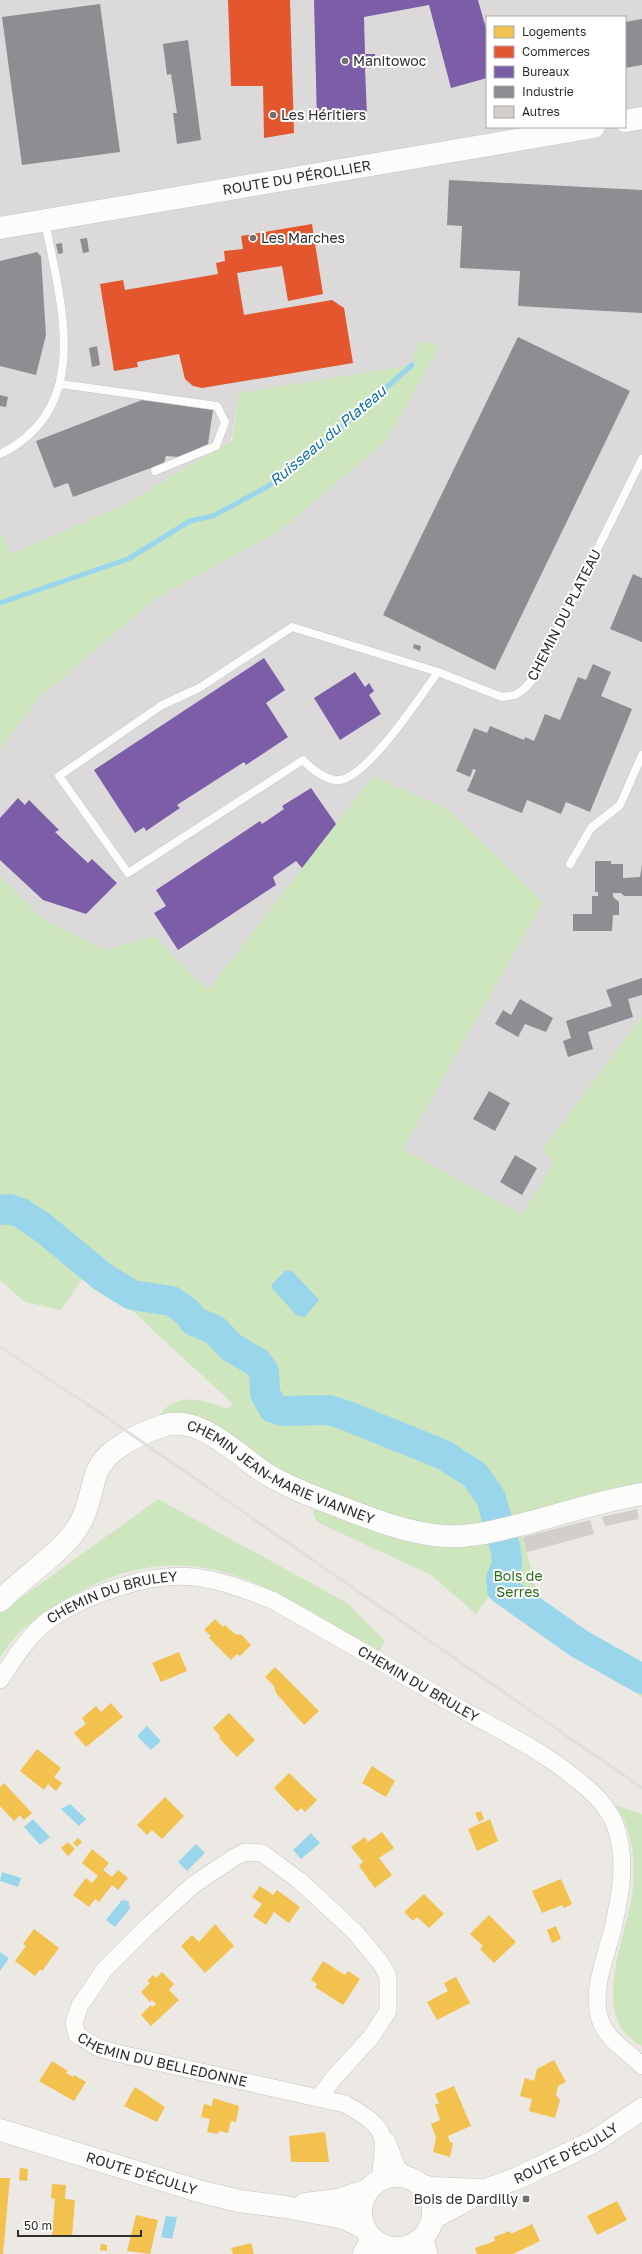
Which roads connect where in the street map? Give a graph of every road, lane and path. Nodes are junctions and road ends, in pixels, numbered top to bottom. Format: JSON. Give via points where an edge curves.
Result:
{"nodes":[{"id":1,"x":642,"y":118,"type":"edge"},
{"id":2,"x":626,"y":121,"type":"edge"},
{"id":3,"x":588,"y":128,"type":"edge"},
{"id":4,"x":45,"y":220,"type":"junction"},
{"id":5,"x":0,"y":228,"type":"edge"},
{"id":6,"x":61,"y":384,"type":"junction"},
{"id":7,"x":0,"y":454,"type":"edge"},
{"id":8,"x":642,"y":459,"type":"edge"},
{"id":9,"x":155,"y":471,"type":"dead end"},
{"id":10,"x":438,"y":672,"type":"junction"},
{"id":11,"x":642,"y":755,"type":"edge"},
{"id":12,"x":570,"y":864,"type":"dead end"},
{"id":13,"x":642,"y":1494,"type":"edge"},
{"id":14,"x":0,"y":1601,"type":"edge"},
{"id":15,"x":0,"y":1680,"type":"edge"},
{"id":16,"x":623,"y":2048,"type":"junction"},
{"id":17,"x":642,"y":2057,"type":"edge"},
{"id":18,"x":642,"y":2066,"type":"edge"},
{"id":19,"x":319,"y":2098,"type":"junction"},
{"id":20,"x":642,"y":2109,"type":"edge"},
{"id":21,"x":0,"y":2130,"type":"edge"},
{"id":22,"x":380,"y":2130,"type":"junction"},
{"id":23,"x":414,"y":2181,"type":"junction"},
{"id":24,"x":374,"y":2185,"type":"junction"},
{"id":25,"x":485,"y":2190,"type":"junction"},
{"id":26,"x":286,"y":2207,"type":"junction"},
{"id":27,"x":421,"y":2242,"type":"edge"},
{"id":28,"x":371,"y":2244,"type":"edge"}],
"edges":[{"from":1,"to":2,"type":"main road"},
{"from":3,"to":4,"type":"main road","name":"ROUTE DU PÉROLLIER"},
{"from":4,"to":5,"type":"main road","name":"ROUTE DU PÉROLLIER"},
{"from":4,"to":6,"type":"lane","via":[[65,330]]},
{"from":6,"to":7,"type":"lane","via":[[50,412],[30,435]]},
{"from":6,"to":9,"type":"lane","via":[[217,406],[225,422],[216,446]]},
{"from":8,"to":10,"type":"lane","name":"CHEMIN DU PLATEAU","via":[[533,679],[524,689],[515,695],[502,697]]},
{"from":10,"to":10,"type":"lane","name":"CHEMIN DU PLATEAU","via":[[292,627],[199,688],[162,705],[59,776],[128,873],[303,760],[331,779],[340,780],[364,767]]},
{"from":11,"to":12,"type":"lane","via":[[620,805],[591,828]]},
{"from":13,"to":14,"type":"main road","name":"CHEMIN JEAN-MARIE VIANNEY","via":[[490,1533],[446,1536],[417,1532],[389,1524],[280,1482],[196,1426],[172,1423],[136,1438],[106,1458],[96,1475],[80,1526],[57,1551]]},
{"from":15,"to":16,"type":"street","name":"CHEMIN DU BRULEY","via":[[23,1646],[50,1619],[98,1595],[149,1578],[192,1577],[226,1583],[272,1600],[499,1730],[575,1778],[599,1798],[615,1823],[622,1852],[621,1881],[612,1931],[600,1973],[598,2001],[600,2021],[611,2039]]},
{"from":16,"to":17,"type":"street","name":"CHEMIN DU BRULEY"},
{"from":16,"to":18,"type":"street","name":"CHEMIN DU BRULEY"},
{"from":19,"to":19,"type":"street","name":"CHEMIN DU BELLEDONNE","via":[[121,2054],[99,2048],[77,2035],[74,2023],[86,1996],[104,1970],[193,1885],[245,1852],[262,1853],[300,1881],[354,1931],[380,1962],[388,1976],[388,2010],[371,2037]]},
{"from":19,"to":22,"type":"street","name":"CHEMIN DU BELLEDONNE","via":[[345,2104],[366,2116]]},
{"from":20,"to":25,"type":"main road","name":"ROUTE D'ÉCULLY","via":[[593,2142],[518,2178]]},
{"from":21,"to":26,"type":"main road","name":"ROUTE D'ÉCULLY","via":[[202,2192],[239,2201]]},
{"from":22,"to":23,"type":"street","name":"CHEMIN DU BELLEDONNE","via":[[389,2143],[397,2168]]},
{"from":22,"to":24,"type":"street","via":[[384,2147]]},
{"from":23,"to":24,"type":"main road","via":[[398,2176]]},
{"from":23,"to":25,"type":"main road","name":"ROUTE D'ÉCULLY","via":[[430,2188]]},
{"from":23,"to":27,"type":"main road","via":[[431,2200]]},
{"from":24,"to":26,"type":"main road","name":"ROUTE D'ÉCULLY","via":[[338,2200]]},
{"from":24,"to":28,"type":"main road","via":[[360,2208]]},
{"from":25,"to":27,"type":"main road","name":"ROUTE D'ÉCULLY"},
{"from":26,"to":28,"type":"main road","name":"ROUTE D'ÉCULLY","via":[[344,2218]]},
{"from":27,"to":28,"type":"main road"}]}
